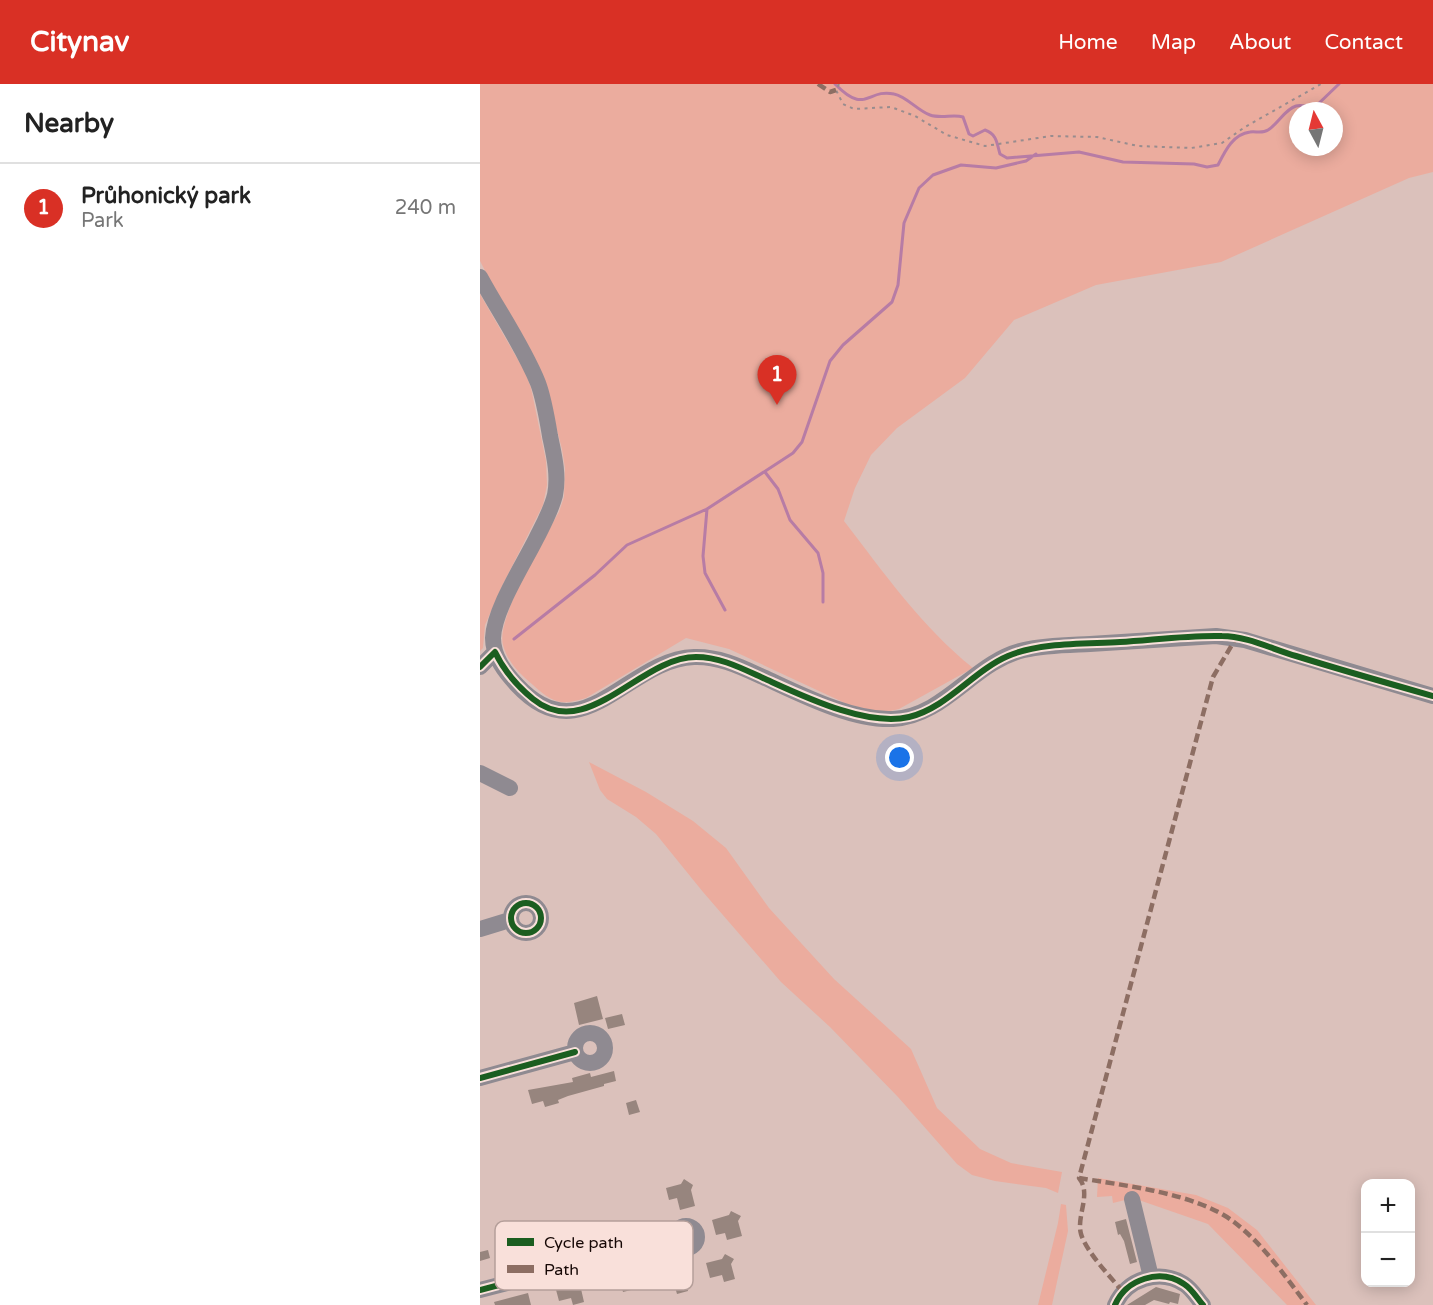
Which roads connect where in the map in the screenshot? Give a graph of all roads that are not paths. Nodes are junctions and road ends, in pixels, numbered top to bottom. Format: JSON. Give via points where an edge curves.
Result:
{"nodes":[{"id":1,"x":480,"y":277,"type":"edge"},
{"id":2,"x":495,"y":652,"type":"junction"},
{"id":3,"x":480,"y":667,"type":"edge"},
{"id":4,"x":1433,"y":696,"type":"edge"},
{"id":5,"x":480,"y":773,"type":"edge"},
{"id":6,"x":510,"y":788,"type":"dead end"},
{"id":7,"x":510,"y":920,"type":"dead end"},
{"id":8,"x":480,"y":929,"type":"edge"},
{"id":9,"x":574,"y":1052,"type":"dead end"},
{"id":10,"x":480,"y":1078,"type":"edge"},
{"id":11,"x":1132,"y":1199,"type":"dead end"},
{"id":12,"x":1152,"y":1277,"type":"junction"},
{"id":13,"x":495,"y":1286,"type":"edge"},
{"id":14,"x":480,"y":1290,"type":"edge"},
{"id":15,"x":1115,"y":1305,"type":"edge"},
{"id":16,"x":1203,"y":1305,"type":"edge"}],
"edges":[{"from":1,"to":2,"type":"street","via":[[539,385],[556,473],[549,513],[499,614],[493,638]]},
{"from":2,"to":3,"type":"street"},
{"from":2,"to":4,"type":"street","via":[[519,688],[543,707],[567,711],[598,703],[678,659],[709,657],[732,663],[853,715],[877,719],[909,717],[933,708],[989,666],[1024,650],[1216,636],[1245,640]]},
{"from":5,"to":6,"type":"street"},
{"from":7,"to":8,"type":"street"},
{"from":9,"to":10,"type":"street"},
{"from":11,"to":12,"type":"street"},
{"from":12,"to":15,"type":"street","via":[[1133,1284]]},
{"from":12,"to":16,"type":"street","via":[[1185,1284]]},
{"from":13,"to":14,"type":"street"}]}
